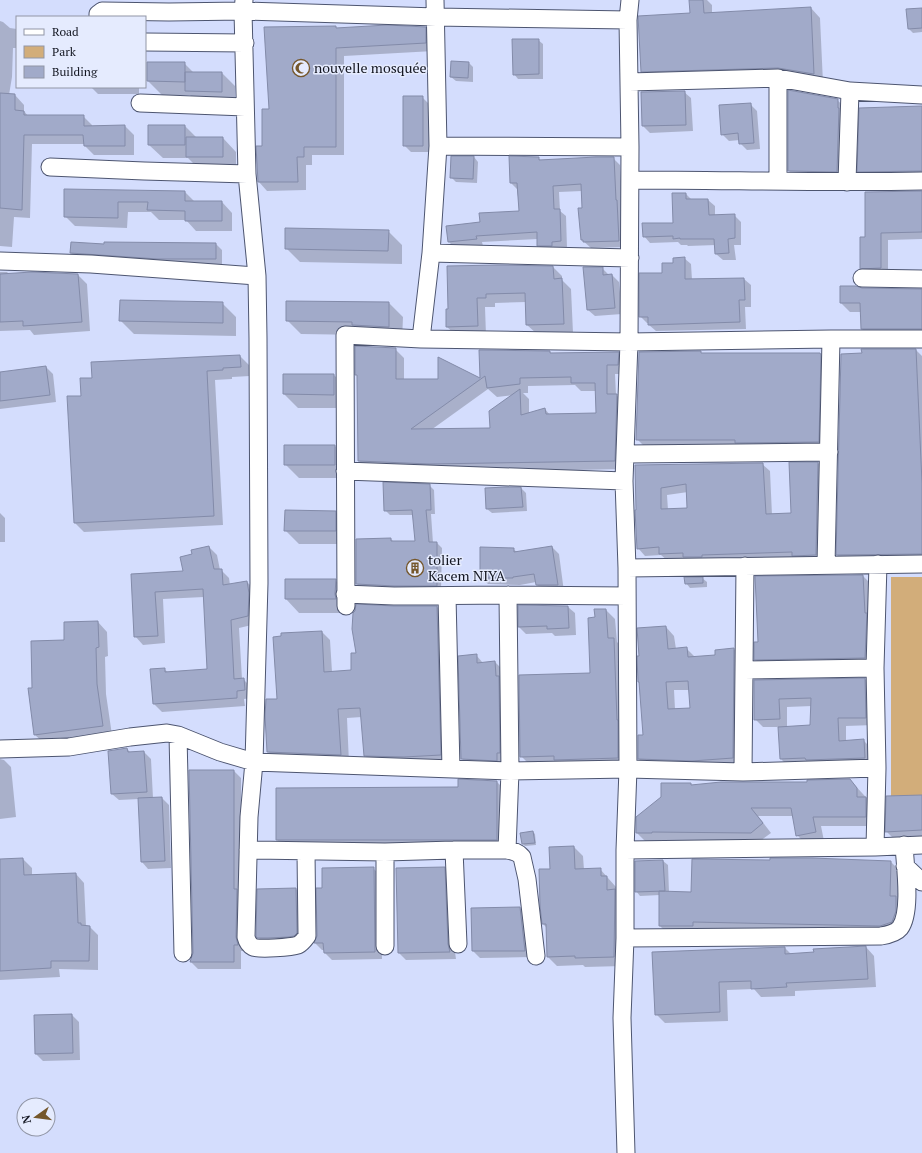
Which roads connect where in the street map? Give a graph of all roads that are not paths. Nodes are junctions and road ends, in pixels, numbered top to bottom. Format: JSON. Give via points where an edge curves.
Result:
{"nodes":[{"id":1,"x":630,"y":0,"type":"edge"},
{"id":2,"x":244,"y":6,"type":"edge"},
{"id":3,"x":436,"y":8,"type":"edge"},
{"id":4,"x":98,"y":16,"type":"edge"},
{"id":5,"x":628,"y":20,"type":"junction"},
{"id":6,"x":146,"y":42,"type":"edge"},
{"id":7,"x":245,"y":43,"type":"junction"},
{"id":8,"x":778,"y":78,"type":"junction"},
{"id":9,"x":629,"y":82,"type":"junction"},
{"id":10,"x":850,"y":91,"type":"junction"},
{"id":11,"x":922,"y":95,"type":"edge"},
{"id":12,"x":140,"y":103,"type":"dead end"},
{"id":13,"x":245,"y":107,"type":"junction"},
{"id":14,"x":438,"y":146,"type":"junction"},
{"id":15,"x":630,"y":146,"type":"junction"},
{"id":16,"x":50,"y":167,"type":"dead end"},
{"id":17,"x":247,"y":174,"type":"junction"},
{"id":18,"x":630,"y":180,"type":"junction"},
{"id":19,"x":778,"y":181,"type":"junction"},
{"id":20,"x":922,"y":181,"type":"edge"},
{"id":21,"x":847,"y":182,"type":"junction"},
{"id":22,"x":431,"y":253,"type":"junction"},
{"id":23,"x":630,"y":258,"type":"junction"},
{"id":24,"x":0,"y":261,"type":"edge"},
{"id":25,"x":257,"y":276,"type":"junction"},
{"id":26,"x":862,"y":278,"type":"dead end"},
{"id":27,"x":922,"y":278,"type":"edge"},
{"id":28,"x":421,"y":339,"type":"junction"},
{"id":29,"x":831,"y":339,"type":"junction"},
{"id":30,"x":922,"y":340,"type":"edge"},
{"id":31,"x":629,"y":342,"type":"junction"},
{"id":32,"x":828,"y":452,"type":"junction"},
{"id":33,"x":626,"y":454,"type":"junction"},
{"id":34,"x":345,"y":471,"type":"junction"},
{"id":35,"x":624,"y":481,"type":"junction"},
{"id":36,"x":878,"y":564,"type":"junction"},
{"id":37,"x":922,"y":564,"type":"edge"},
{"id":38,"x":826,"y":565,"type":"junction"},
{"id":39,"x":745,"y":566,"type":"junction"},
{"id":40,"x":627,"y":568,"type":"junction"},
{"id":41,"x":508,"y":595,"type":"junction"},
{"id":42,"x":447,"y":596,"type":"junction"},
{"id":43,"x":627,"y":596,"type":"junction"},
{"id":44,"x":875,"y":668,"type":"junction"},
{"id":45,"x":744,"y":670,"type":"junction"},
{"id":46,"x":178,"y":735,"type":"junction"},
{"id":47,"x":0,"y":749,"type":"edge"},
{"id":48,"x":254,"y":762,"type":"junction"},
{"id":49,"x":877,"y":768,"type":"junction"},
{"id":50,"x":451,"y":769,"type":"junction"},
{"id":51,"x":628,"y":769,"type":"junction"},
{"id":52,"x":510,"y":770,"type":"junction"},
{"id":53,"x":744,"y":772,"type":"junction"},
{"id":54,"x":904,"y":845,"type":"junction"},
{"id":55,"x":922,"y":845,"type":"edge"},
{"id":56,"x":875,"y":847,"type":"junction"},
{"id":57,"x":248,"y":850,"type":"junction"},
{"id":58,"x":454,"y":850,"type":"junction"},
{"id":59,"x":507,"y":850,"type":"junction"},
{"id":60,"x":626,"y":850,"type":"junction"},
{"id":61,"x":306,"y":852,"type":"junction"},
{"id":62,"x":385,"y":852,"type":"junction"},
{"id":63,"x":905,"y":866,"type":"junction"},
{"id":64,"x":922,"y":882,"type":"edge"},
{"id":65,"x":625,"y":938,"type":"junction"},
{"id":66,"x":458,"y":944,"type":"dead end"},
{"id":67,"x":385,"y":946,"type":"dead end"},
{"id":68,"x":183,"y":953,"type":"dead end"},
{"id":69,"x":536,"y":956,"type":"dead end"},
{"id":70,"x":626,"y":1153,"type":"edge"}],
"edges":[{"from":1,"to":5,"type":"street"},
{"from":2,"to":3,"type":"street"},
{"from":2,"to":4,"type":"street","via":[[169,12],[102,12]]},
{"from":2,"to":7,"type":"street"},
{"from":3,"to":5,"type":"street"},
{"from":3,"to":14,"type":"street"},
{"from":5,"to":9,"type":"street"},
{"from":6,"to":7,"type":"street"},
{"from":7,"to":13,"type":"street"},
{"from":8,"to":9,"type":"street"},
{"from":8,"to":10,"type":"street"},
{"from":8,"to":19,"type":"street"},
{"from":9,"to":15,"type":"street"},
{"from":10,"to":11,"type":"street"},
{"from":10,"to":21,"type":"street"},
{"from":12,"to":13,"type":"street"},
{"from":13,"to":17,"type":"street"},
{"from":14,"to":15,"type":"street"},
{"from":14,"to":22,"type":"street"},
{"from":15,"to":18,"type":"street"},
{"from":16,"to":17,"type":"street"},
{"from":17,"to":25,"type":"street"},
{"from":18,"to":19,"type":"street"},
{"from":18,"to":23,"type":"street"},
{"from":19,"to":21,"type":"street"},
{"from":20,"to":21,"type":"street"},
{"from":22,"to":23,"type":"street"},
{"from":22,"to":28,"type":"street"},
{"from":23,"to":31,"type":"street"},
{"from":24,"to":25,"type":"street","via":[[91,264]]},
{"from":25,"to":48,"type":"street","via":[[258,583]]},
{"from":26,"to":27,"type":"street"},
{"from":28,"to":31,"type":"street"},
{"from":28,"to":34,"type":"street","via":[[345,335]]},
{"from":29,"to":30,"type":"street"},
{"from":29,"to":31,"type":"street"},
{"from":29,"to":32,"type":"street"},
{"from":31,"to":33,"type":"street"},
{"from":32,"to":33,"type":"street"},
{"from":32,"to":38,"type":"street"},
{"from":33,"to":35,"type":"street"},
{"from":34,"to":35,"type":"street"},
{"from":34,"to":42,"type":"street","via":[[345,600],[394,596]]},
{"from":35,"to":40,"type":"street"},
{"from":36,"to":37,"type":"street"},
{"from":36,"to":38,"type":"street"},
{"from":36,"to":44,"type":"street"},
{"from":38,"to":39,"type":"street"},
{"from":39,"to":40,"type":"street"},
{"from":39,"to":45,"type":"street"},
{"from":40,"to":43,"type":"street"},
{"from":41,"to":42,"type":"street"},
{"from":41,"to":43,"type":"street"},
{"from":41,"to":52,"type":"street"},
{"from":42,"to":50,"type":"street"},
{"from":43,"to":51,"type":"street"},
{"from":44,"to":45,"type":"street"},
{"from":44,"to":49,"type":"street"},
{"from":45,"to":53,"type":"street"},
{"from":46,"to":47,"type":"street","via":[[167,733],[130,737],[69,747]]},
{"from":46,"to":48,"type":"street"},
{"from":46,"to":68,"type":"street"},
{"from":48,"to":50,"type":"street"},
{"from":48,"to":57,"type":"street"},
{"from":49,"to":53,"type":"street"},
{"from":49,"to":56,"type":"street"},
{"from":50,"to":52,"type":"street"},
{"from":51,"to":52,"type":"street"},
{"from":51,"to":53,"type":"street"},
{"from":51,"to":60,"type":"street"},
{"from":52,"to":59,"type":"street"},
{"from":54,"to":55,"type":"street"},
{"from":54,"to":56,"type":"street"},
{"from":54,"to":63,"type":"street"},
{"from":56,"to":60,"type":"street"},
{"from":57,"to":61,"type":"street"},
{"from":57,"to":61,"type":"street","via":[[246,937],[252,947],[260,948],[293,946],[300,944],[306,936]]},
{"from":58,"to":59,"type":"street"},
{"from":58,"to":62,"type":"street"},
{"from":58,"to":66,"type":"street"},
{"from":59,"to":69,"type":"street","via":[[521,855],[524,863]]},
{"from":60,"to":65,"type":"street"},
{"from":61,"to":62,"type":"street"},
{"from":62,"to":67,"type":"street"},
{"from":63,"to":64,"type":"street"},
{"from":63,"to":65,"type":"street","via":[[905,919],[900,929],[891,934]]},
{"from":65,"to":70,"type":"street","via":[[622,1018]]}]}
